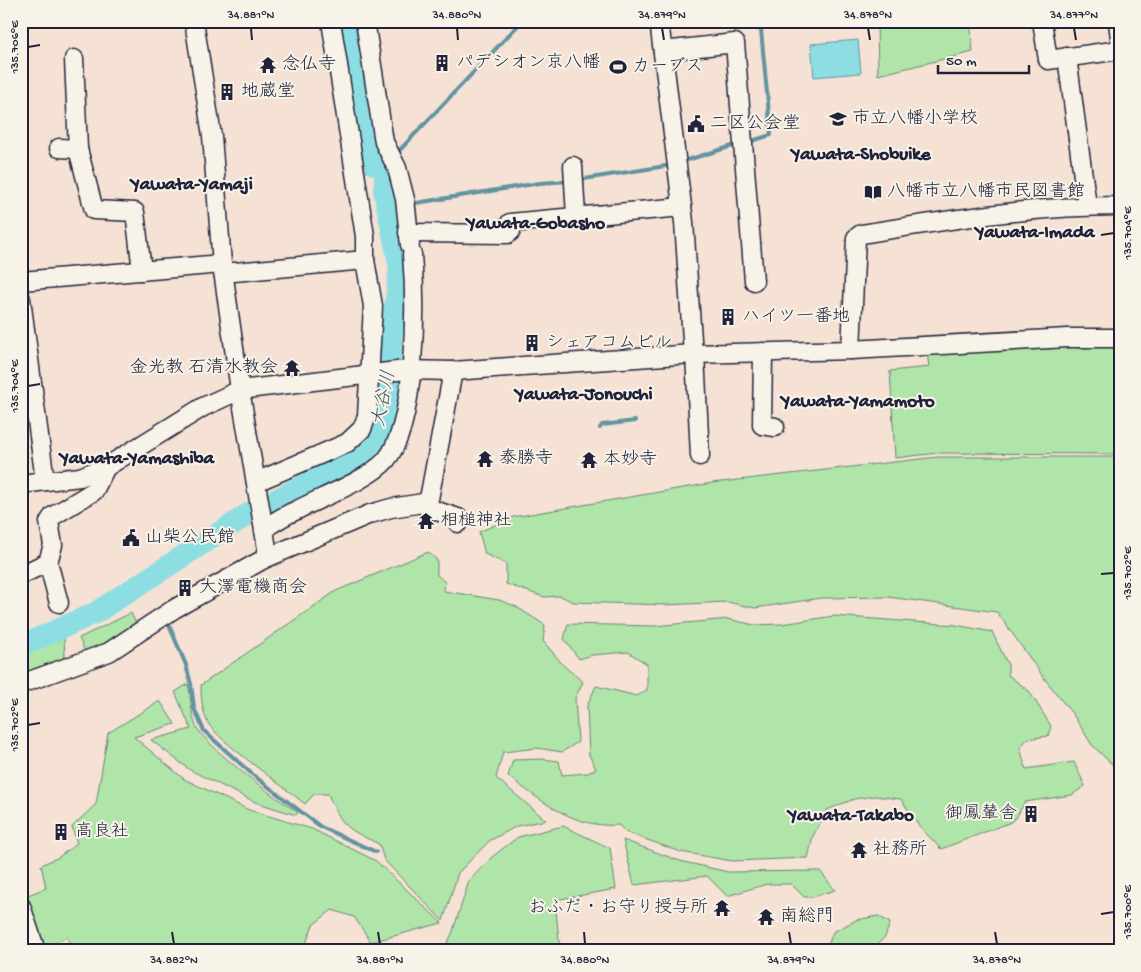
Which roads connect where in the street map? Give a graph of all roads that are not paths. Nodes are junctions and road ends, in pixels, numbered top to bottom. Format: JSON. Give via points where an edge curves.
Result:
{"nodes":[{"id":1,"x":194,"y":21,"type":"edge"},
{"id":2,"x":331,"y":21,"type":"edge"},
{"id":3,"x":366,"y":21,"type":"edge"},
{"id":4,"x":659,"y":21,"type":"edge"},
{"id":5,"x":1042,"y":21,"type":"edge"},
{"id":6,"x":1118,"y":21,"type":"edge"},
{"id":7,"x":1120,"y":39,"type":"edge"},
{"id":8,"x":1120,"y":50,"type":"edge"},
{"id":9,"x":663,"y":51,"type":"junction"},
{"id":10,"x":1067,"y":57,"type":"junction"},
{"id":11,"x":74,"y":59,"type":"dead end"},
{"id":12,"x":59,"y":148,"type":"dead end"},
{"id":13,"x":78,"y":149,"type":"junction"},
{"id":14,"x":574,"y":175,"type":"dead end"},
{"id":15,"x":1087,"y":206,"type":"junction"},
{"id":16,"x":1120,"y":206,"type":"edge"},
{"id":17,"x":682,"y":207,"type":"junction"},
{"id":18,"x":407,"y":216,"type":"junction"},
{"id":19,"x":576,"y":216,"type":"junction"},
{"id":20,"x":365,"y":260,"type":"junction"},
{"id":21,"x":223,"y":268,"type":"junction"},
{"id":22,"x":142,"y":271,"type":"junction"},
{"id":23,"x":21,"y":280,"type":"edge"},
{"id":24,"x":754,"y":281,"type":"dead end"},
{"id":25,"x":21,"y":299,"type":"edge"},
{"id":26,"x":1120,"y":338,"type":"edge"},
{"id":27,"x":851,"y":350,"type":"junction"},
{"id":28,"x":763,"y":352,"type":"junction"},
{"id":29,"x":694,"y":354,"type":"junction"},
{"id":30,"x":408,"y":370,"type":"junction"},
{"id":31,"x":453,"y":371,"type":"junction"},
{"id":32,"x":370,"y":374,"type":"junction"},
{"id":33,"x":26,"y":377,"type":"edge"},
{"id":34,"x":240,"y":390,"type":"junction"},
{"id":35,"x":775,"y":427,"type":"dead end"},
{"id":36,"x":700,"y":456,"type":"dead end"},
{"id":37,"x":106,"y":467,"type":"junction"},
{"id":38,"x":46,"y":481,"type":"junction"},
{"id":39,"x":21,"y":484,"type":"edge"},
{"id":40,"x":257,"y":485,"type":"junction"},
{"id":41,"x":423,"y":503,"type":"junction"},
{"id":42,"x":458,"y":524,"type":"dead end"},
{"id":43,"x":263,"y":526,"type":"junction"},
{"id":44,"x":264,"y":559,"type":"junction"},
{"id":45,"x":48,"y":562,"type":"junction"},
{"id":46,"x":21,"y":575,"type":"edge"},
{"id":47,"x":59,"y":603,"type":"dead end"},
{"id":48,"x":21,"y":684,"type":"edge"},
{"id":49,"x":21,"y":906,"type":"edge"},
{"id":50,"x":36,"y":951,"type":"edge"}],
"edges":[{"from":1,"to":21,"type":"street","via":[[212,136]]},
{"from":2,"to":20,"type":"street","via":[[365,236]]},
{"from":3,"to":18,"type":"street","via":[[384,142],[397,168]]},
{"from":4,"to":9,"type":"street"},
{"from":5,"to":10,"type":"street","via":[[1048,60]]},
{"from":6,"to":7,"type":"street"},
{"from":8,"to":10,"type":"street"},
{"from":9,"to":17,"type":"street"},
{"from":9,"to":24,"type":"street","via":[[736,43]]},
{"from":10,"to":15,"type":"street"},
{"from":11,"to":13,"type":"street"},
{"from":12,"to":13,"type":"street"},
{"from":13,"to":22,"type":"street","via":[[94,210],[135,212]]},
{"from":14,"to":19,"type":"street"},
{"from":15,"to":16,"type":"street"},
{"from":15,"to":27,"type":"street","via":[[990,214],[861,234],[856,238]]},
{"from":17,"to":19,"type":"street"},
{"from":17,"to":29,"type":"street"},
{"from":18,"to":19,"type":"street","via":[[508,234],[510,223]]},
{"from":18,"to":30,"type":"street","via":[[412,319]]},
{"from":20,"to":21,"type":"street"},
{"from":20,"to":32,"type":"street","via":[[373,306]]},
{"from":21,"to":22,"type":"street"},
{"from":21,"to":34,"type":"street"},
{"from":22,"to":23,"type":"street"},
{"from":25,"to":33,"type":"street"},
{"from":26,"to":27,"type":"street"},
{"from":27,"to":28,"type":"street"},
{"from":28,"to":29,"type":"street"},
{"from":28,"to":35,"type":"street","via":[[762,425]]},
{"from":29,"to":31,"type":"street"},
{"from":29,"to":36,"type":"street"},
{"from":30,"to":31,"type":"street"},
{"from":30,"to":32,"type":"street"},
{"from":30,"to":43,"type":"street","via":[[401,432],[386,460],[356,482]]},
{"from":31,"to":41,"type":"street","via":[[428,499]]},
{"from":32,"to":34,"type":"street"},
{"from":32,"to":40,"type":"street","via":[[367,416],[362,429],[347,443]]},
{"from":33,"to":38,"type":"street"},
{"from":34,"to":37,"type":"street","via":[[203,407]]},
{"from":34,"to":40,"type":"street"},
{"from":37,"to":38,"type":"street","via":[[80,477]]},
{"from":37,"to":45,"type":"street","via":[[94,490],[53,516],[49,522],[53,544]]},
{"from":38,"to":39,"type":"street"},
{"from":40,"to":43,"type":"street"},
{"from":41,"to":42,"type":"street","via":[[428,508],[458,518]]},
{"from":41,"to":44,"type":"street","via":[[370,514]]},
{"from":43,"to":44,"type":"street","via":[[267,548]]},
{"from":44,"to":48,"type":"street","via":[[174,609],[109,652]]},
{"from":45,"to":46,"type":"street"},
{"from":45,"to":47,"type":"street"},
{"from":49,"to":50,"type":"street"}]}
